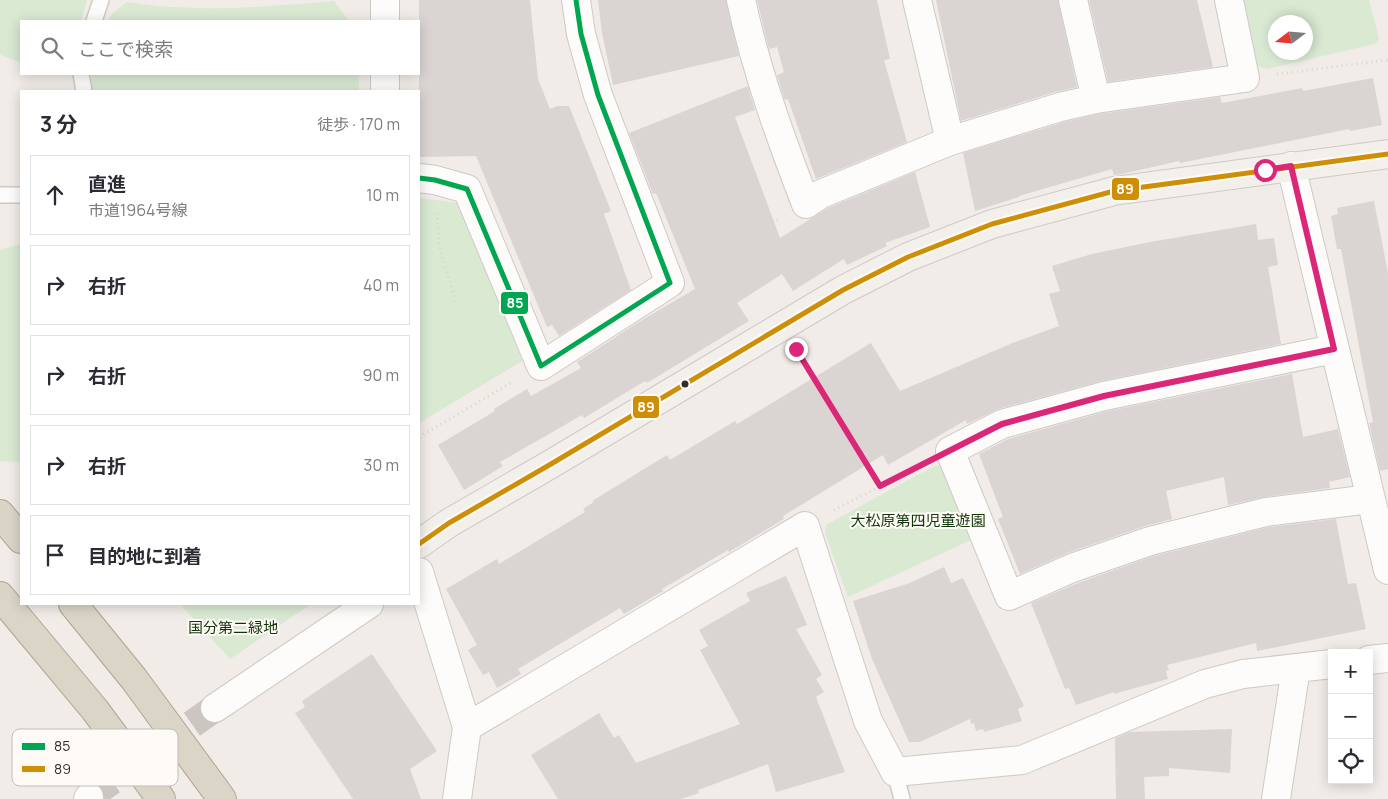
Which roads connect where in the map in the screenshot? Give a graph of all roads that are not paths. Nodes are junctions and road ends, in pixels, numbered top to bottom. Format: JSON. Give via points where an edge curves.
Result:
{"nodes":[{"id":1,"x":101,"y":0,"type":"edge"},
{"id":2,"x":385,"y":0,"type":"edge"},
{"id":3,"x":576,"y":0,"type":"edge"},
{"id":4,"x":741,"y":0,"type":"edge"},
{"id":5,"x":917,"y":0,"type":"edge"},
{"id":6,"x":1073,"y":0,"type":"edge"},
{"id":7,"x":1229,"y":0,"type":"edge"},
{"id":8,"x":94,"y":20,"type":"edge"},
{"id":9,"x":385,"y":20,"type":"edge"},
{"id":10,"x":81,"y":75,"type":"edge"},
{"id":11,"x":385,"y":75,"type":"edge"},
{"id":12,"x":84,"y":90,"type":"edge"},
{"id":13,"x":385,"y":90,"type":"edge"},
{"id":14,"x":1096,"y":99,"type":"junction"},
{"id":15,"x":950,"y":141,"type":"junction"},
{"id":16,"x":1388,"y":154,"type":"edge"},
{"id":17,"x":1291,"y":166,"type":"junction"},
{"id":18,"x":420,"y":178,"type":"edge"},
{"id":19,"x":0,"y":195,"type":"edge"},
{"id":20,"x":20,"y":195,"type":"edge"},
{"id":21,"x":1334,"y":349,"type":"junction"},
{"id":22,"x":1370,"y":499,"type":"junction"},
{"id":23,"x":0,"y":514,"type":"edge"},
{"id":24,"x":20,"y":538,"type":"edge"},
{"id":25,"x":420,"y":543,"type":"edge"},
{"id":26,"x":1388,"y":570,"type":"edge"},
{"id":27,"x":420,"y":575,"type":"edge"},
{"id":28,"x":0,"y":596,"type":"edge"},
{"id":29,"x":74,"y":605,"type":"edge"},
{"id":30,"x":367,"y":605,"type":"edge"},
{"id":31,"x":1388,"y":658,"type":"edge"},
{"id":32,"x":1373,"y":660,"type":"edge"},
{"id":33,"x":1328,"y":664,"type":"edge"},
{"id":34,"x":1296,"y":668,"type":"junction"},
{"id":35,"x":214,"y":708,"type":"tunnel mouth"},
{"id":36,"x":467,"y":727,"type":"junction"},
{"id":37,"x":109,"y":729,"type":"edge"},
{"id":38,"x":171,"y":729,"type":"edge"},
{"id":39,"x":178,"y":739,"type":"edge"},
{"id":40,"x":895,"y":772,"type":"junction"},
{"id":41,"x":151,"y":786,"type":"edge"},
{"id":42,"x":161,"y":799,"type":"edge"},
{"id":43,"x":222,"y":799,"type":"edge"},
{"id":44,"x":457,"y":799,"type":"edge"},
{"id":45,"x":902,"y":799,"type":"edge"},
{"id":46,"x":1276,"y":799,"type":"edge"}],
"edges":[{"from":1,"to":8,"type":"lane"},
{"from":2,"to":9,"type":"street"},
{"from":3,"to":18,"type":"street","via":[[581,34],[598,96],[670,283],[541,366],[467,189]]},
{"from":4,"to":15,"type":"street","via":[[778,130],[806,204],[821,194]]},
{"from":5,"to":15,"type":"street"},
{"from":6,"to":14,"type":"street"},
{"from":7,"to":14,"type":"street","via":[[1244,78]]},
{"from":10,"to":12,"type":"lane"},
{"from":11,"to":13,"type":"street"},
{"from":14,"to":15,"type":"street","via":[[1060,106]]},
{"from":16,"to":17,"type":"street"},
{"from":17,"to":21,"type":"street"},
{"from":17,"to":25,"type":"street","via":[[1114,191],[992,224],[908,257],[843,290],[449,523]]},
{"from":19,"to":20,"type":"lane"},
{"from":21,"to":22,"type":"street"},
{"from":21,"to":22,"type":"street","via":[[1104,396],[1002,424],[950,452],[1008,596],[1072,568],[1150,540],[1266,512]]},
{"from":22,"to":26,"type":"street"},
{"from":23,"to":24,"type":"highway"},
{"from":27,"to":36,"type":"street"},
{"from":28,"to":37,"type":"highway"},
{"from":29,"to":38,"type":"highway"},
{"from":30,"to":35,"type":"street"},
{"from":31,"to":32,"type":"street"},
{"from":33,"to":34,"type":"street"},
{"from":34,"to":40,"type":"street","via":[[1243,674],[1205,684],[1022,760]]},
{"from":34,"to":46,"type":"street"},
{"from":36,"to":40,"type":"street","via":[[805,526],[868,721]]},
{"from":36,"to":44,"type":"street"},
{"from":39,"to":43,"type":"highway"},
{"from":40,"to":45,"type":"lane"},
{"from":41,"to":42,"type":"highway"}]}
